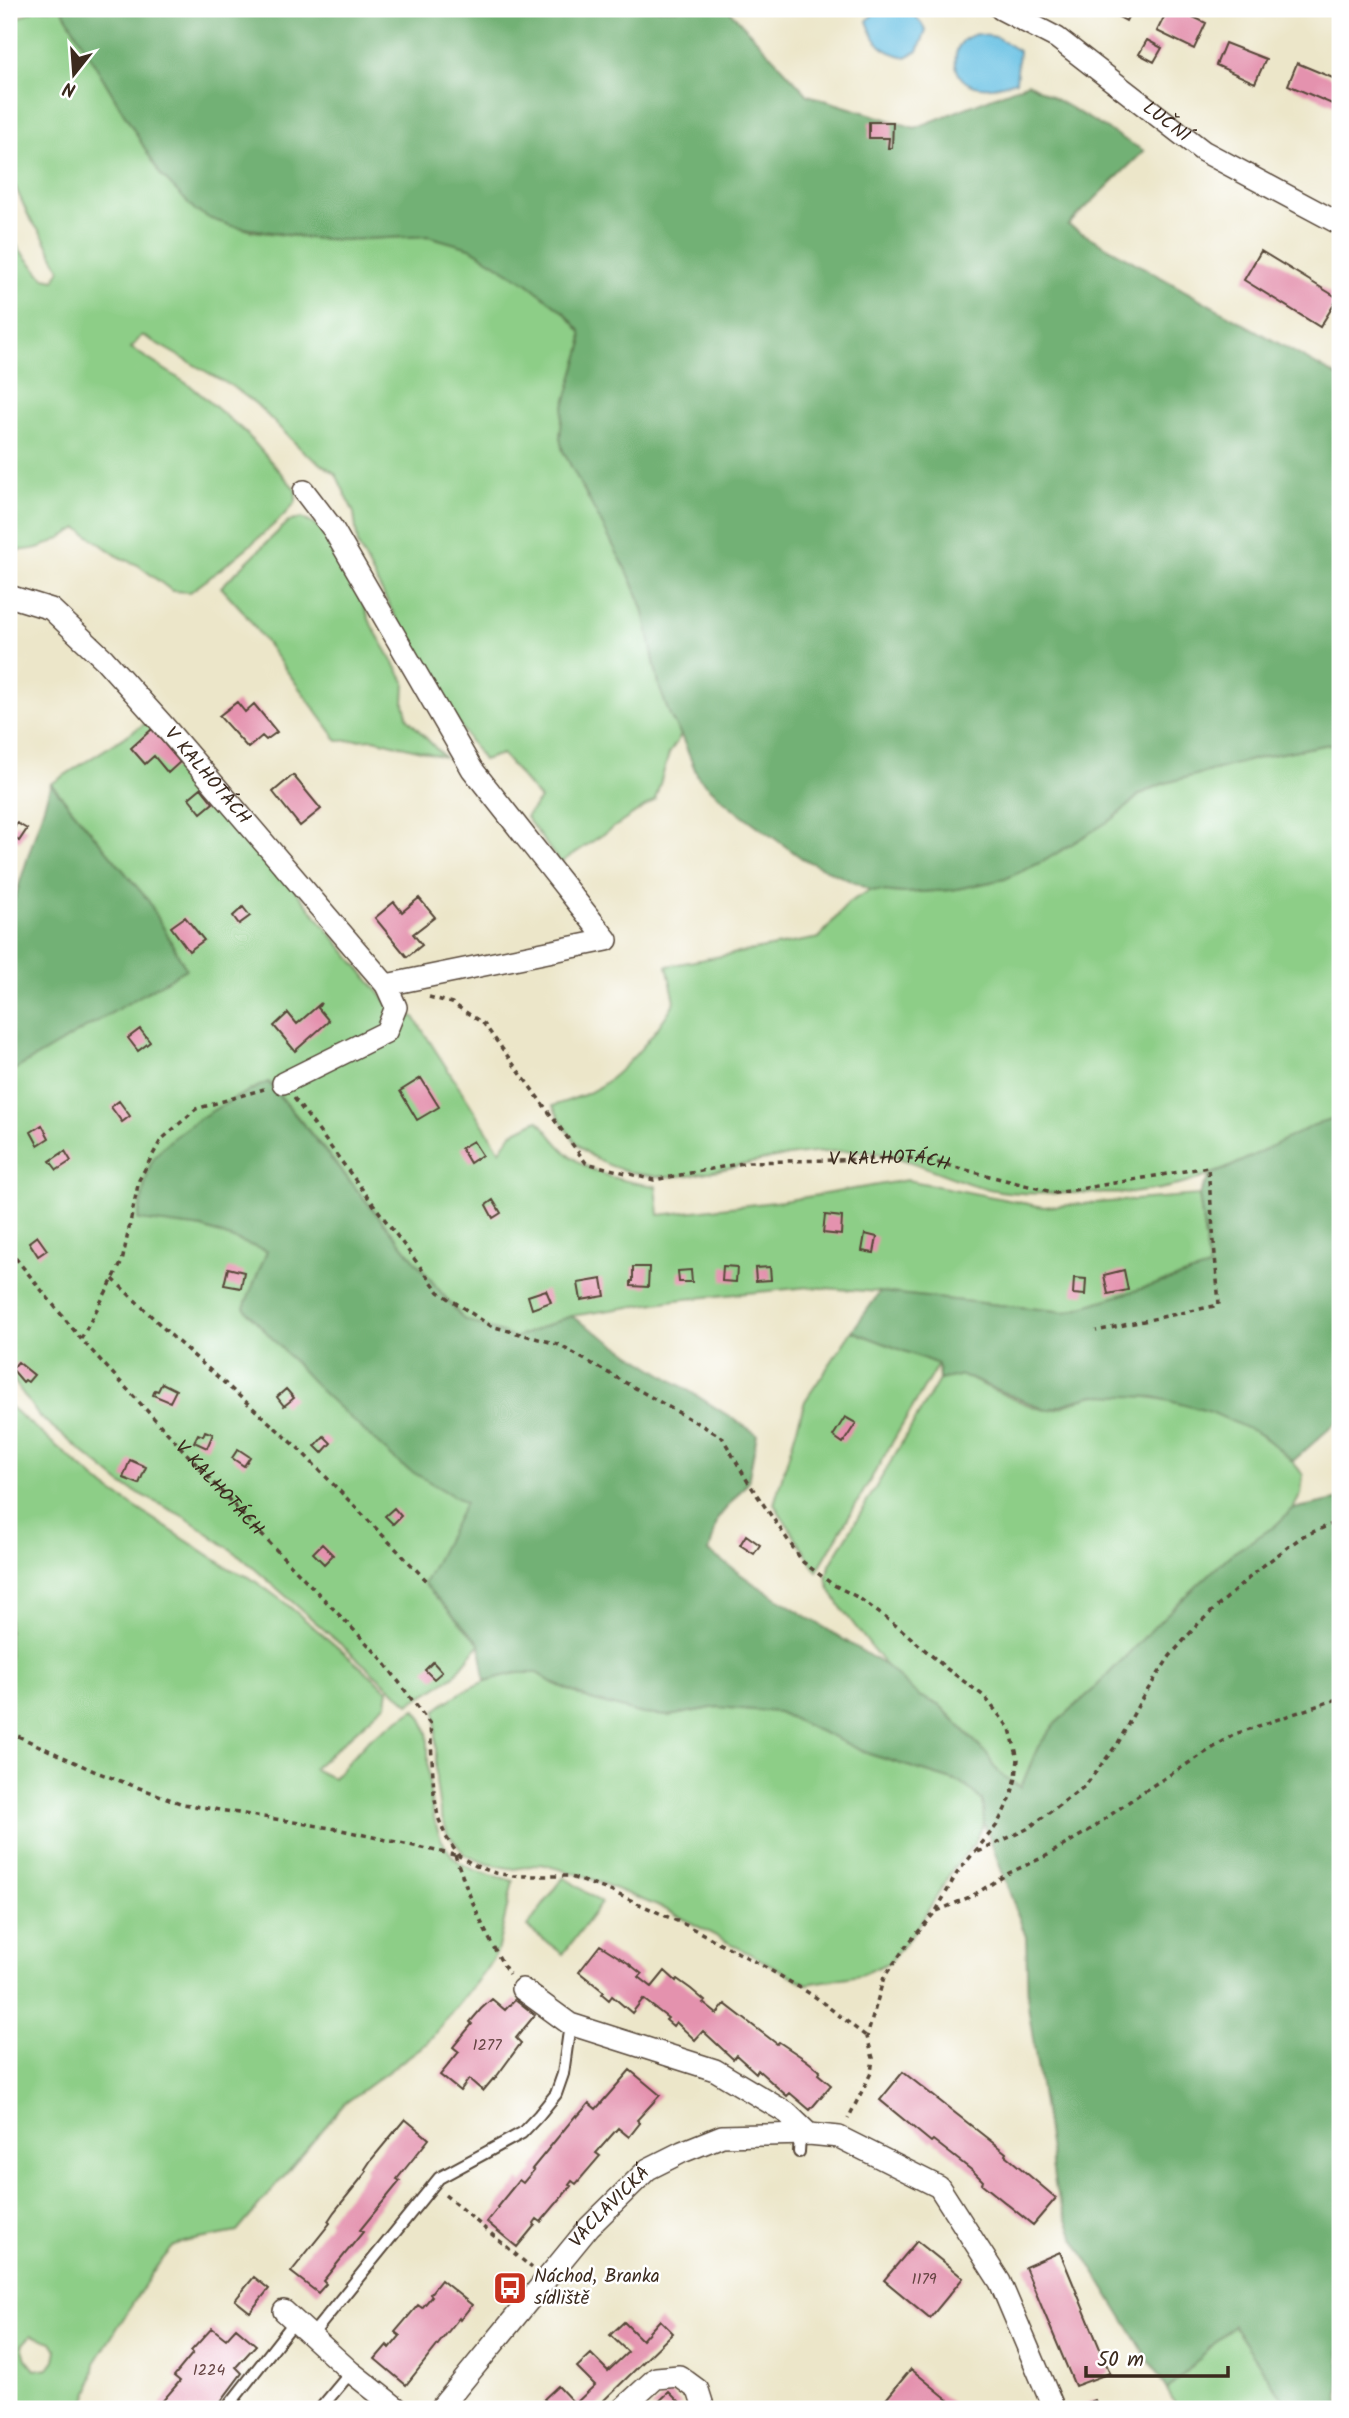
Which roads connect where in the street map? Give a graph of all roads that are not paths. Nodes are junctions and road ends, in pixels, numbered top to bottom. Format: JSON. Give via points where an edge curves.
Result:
{"nodes":[{"id":1,"x":1001,"y":9,"type":"edge"},
{"id":2,"x":1340,"y":225,"type":"edge"},
{"id":3,"x":304,"y":491,"type":"dead end"},
{"id":4,"x":9,"y":596,"type":"edge"},
{"id":5,"x":386,"y":985,"type":"junction"},
{"id":6,"x":283,"y":1083,"type":"road end"},
{"id":7,"x":522,"y":1989,"type":"road end"},
{"id":8,"x":570,"y":2024,"type":"junction"},
{"id":9,"x":803,"y":2140,"type":"junction"},
{"id":10,"x":289,"y":2316,"type":"joint"},
{"id":11,"x":311,"y":2336,"type":"junction"},
{"id":12,"x":351,"y":2372,"type":"junction"},
{"id":13,"x":226,"y":2409,"type":"edge"},
{"id":14,"x":320,"y":2409,"type":"edge"},
{"id":15,"x":398,"y":2409,"type":"edge"},
{"id":16,"x":440,"y":2409,"type":"edge"},
{"id":17,"x":622,"y":2409,"type":"edge"},
{"id":18,"x":704,"y":2409,"type":"edge"},
{"id":19,"x":1054,"y":2409,"type":"edge"}],
"edges":[{"from":1,"to":2,"type":"street","name":"LUČNÍ","via":[[1057,38],[1203,152]]},
{"from":3,"to":5,"type":"street","via":[[333,529],[472,769],[607,940]]},
{"from":4,"to":5,"type":"street","name":"V KALHOTÁCH","via":[[51,610],[104,659]]},
{"from":5,"to":6,"type":"street","via":[[396,1007],[386,1032]]},
{"from":7,"to":8,"type":"street"},
{"from":8,"to":9,"type":"street","via":[[715,2070],[787,2113]]},
{"from":8,"to":11,"type":"lane","via":[[563,2074],[556,2094],[539,2115],[522,2133],[439,2178]]},
{"from":9,"to":16,"type":"street","name":"VÁCLAVICKÁ","via":[[722,2136],[648,2169],[589,2227]]},
{"from":9,"to":19,"type":"street","name":"VÁCLAVICKÁ","via":[[839,2137],[939,2187],[1000,2282]]},
{"from":10,"to":11,"type":"street"},
{"from":10,"to":13,"type":"lane"},
{"from":11,"to":12,"type":"street"},
{"from":12,"to":14,"type":"lane"},
{"from":12,"to":15,"type":"street"},
{"from":17,"to":18,"type":"street","via":[[656,2378],[679,2376],[698,2390]]}]}
